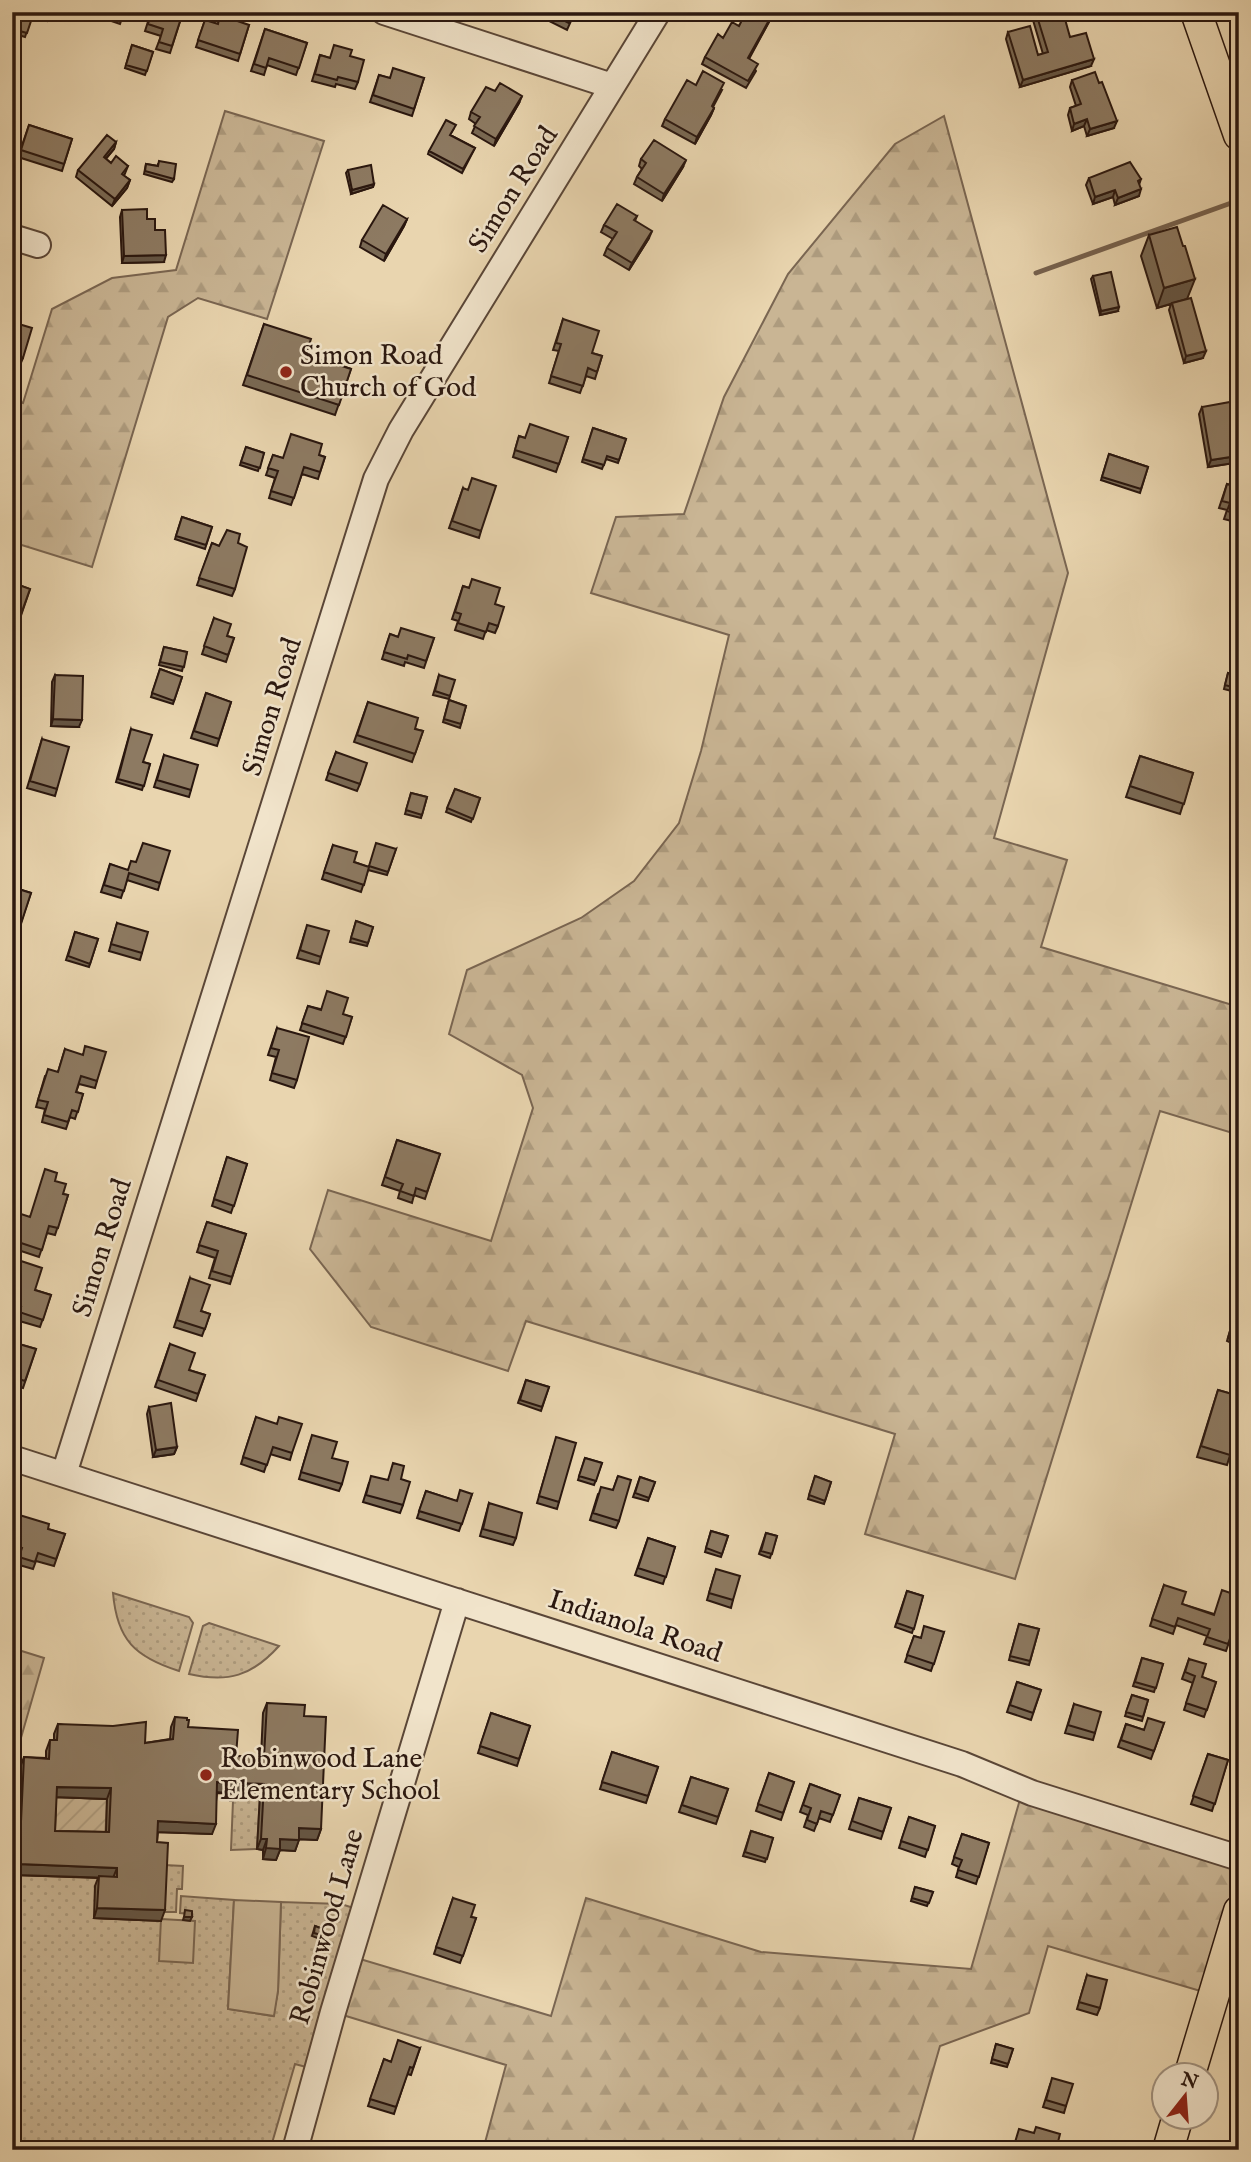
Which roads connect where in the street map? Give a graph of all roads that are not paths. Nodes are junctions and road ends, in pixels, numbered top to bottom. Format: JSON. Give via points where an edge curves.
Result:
{"nodes":[{"id":1,"x":384,"y":12,"type":"edge"},
{"id":2,"x":658,"y":12,"type":"edge"},
{"id":3,"x":1196,"y":12,"type":"edge"},
{"id":4,"x":612,"y":86,"type":"junction"},
{"id":5,"x":1239,"y":135,"type":"edge"},
{"id":6,"x":12,"y":237,"type":"edge"},
{"id":7,"x":38,"y":245,"type":"dead end"},
{"id":8,"x":12,"y":1458,"type":"edge"},
{"id":9,"x":64,"y":1474,"type":"junction"},
{"id":10,"x":457,"y":1601,"type":"junction"},
{"id":11,"x":1239,"y":1858,"type":"edge"},
{"id":12,"x":1239,"y":1911,"type":"edge"},
{"id":13,"x":1195,"y":2060,"type":"edge"},
{"id":14,"x":1174,"y":2130,"type":"edge"},
{"id":15,"x":295,"y":2150,"type":"edge"},
{"id":16,"x":1168,"y":2150,"type":"edge"}],
"edges":[{"from":1,"to":4,"type":"street"},
{"from":2,"to":4,"type":"street","name":"Simon Road"},
{"from":3,"to":5,"type":"main road"},
{"from":4,"to":9,"type":"street","name":"Simon Road","via":[[401,430],[376,479]]},
{"from":6,"to":7,"type":"street"},
{"from":8,"to":9,"type":"street","name":"Indianola Road"},
{"from":9,"to":10,"type":"street","name":"Indianola Road"},
{"from":10,"to":11,"type":"street","name":"Indianola Road"},
{"from":10,"to":15,"type":"street","name":"Robinwood Lane"},
{"from":12,"to":13,"type":"main road"},
{"from":14,"to":16,"type":"main road"}]}
